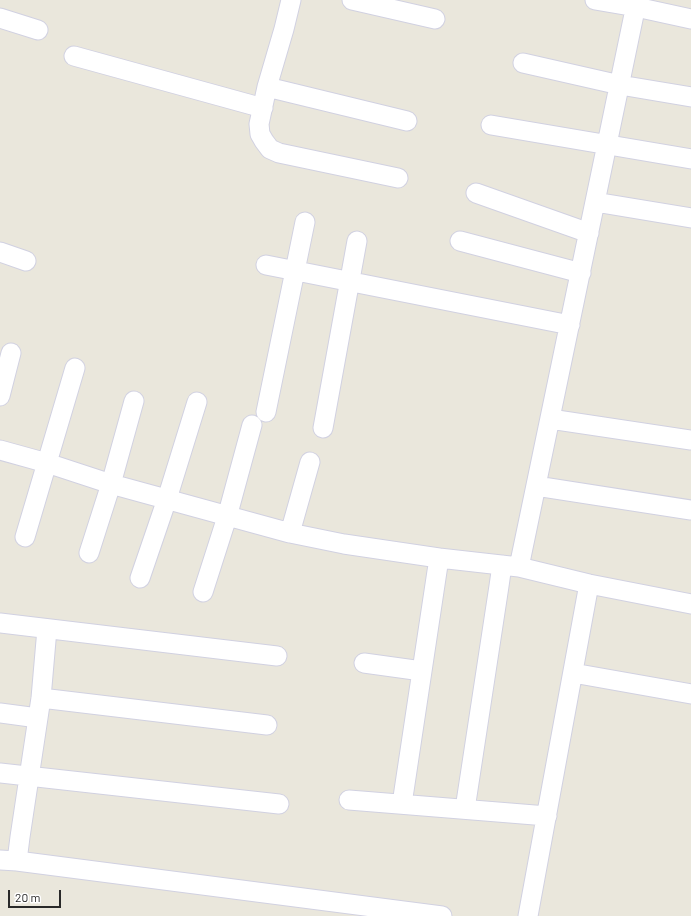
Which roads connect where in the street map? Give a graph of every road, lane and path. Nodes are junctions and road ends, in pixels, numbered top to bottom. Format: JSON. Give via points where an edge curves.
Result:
{"nodes":[{"id":1,"x":290,"y":0,"type":"edge"},
{"id":2,"x":352,"y":0,"type":"edge"},
{"id":3,"x":594,"y":0,"type":"edge"},
{"id":4,"x":636,"y":3,"type":"edge"},
{"id":5,"x":0,"y":18,"type":"edge"},
{"id":6,"x":435,"y":19,"type":"dead end"},
{"id":7,"x":691,"y":19,"type":"edge"},
{"id":8,"x":38,"y":30,"type":"dead end"},
{"id":9,"x":74,"y":56,"type":"dead end"},
{"id":10,"x":523,"y":63,"type":"dead end"},
{"id":11,"x":620,"y":85,"type":"junction"},
{"id":12,"x":267,"y":88,"type":"junction"},
{"id":13,"x":691,"y":97,"type":"edge"},
{"id":14,"x":263,"y":108,"type":"junction"},
{"id":15,"x":407,"y":121,"type":"dead end"},
{"id":16,"x":491,"y":125,"type":"dead end"},
{"id":17,"x":607,"y":145,"type":"junction"},
{"id":18,"x":691,"y":159,"type":"edge"},
{"id":19,"x":398,"y":178,"type":"dead end"},
{"id":20,"x":476,"y":193,"type":"dead end"},
{"id":21,"x":595,"y":202,"type":"junction"},
{"id":22,"x":691,"y":218,"type":"edge"},
{"id":23,"x":305,"y":222,"type":"dead end"},
{"id":24,"x":589,"y":233,"type":"junction"},
{"id":25,"x":357,"y":241,"type":"dead end"},
{"id":26,"x":460,"y":241,"type":"dead end"},
{"id":27,"x":0,"y":252,"type":"edge"},
{"id":28,"x":26,"y":261,"type":"dead end"},
{"id":29,"x":266,"y":265,"type":"dead end"},
{"id":30,"x":296,"y":271,"type":"junction"},
{"id":31,"x":580,"y":273,"type":"junction"},
{"id":32,"x":350,"y":281,"type":"junction"},
{"id":33,"x":570,"y":325,"type":"junction"},
{"id":34,"x":11,"y":353,"type":"dead end"},
{"id":35,"x":75,"y":368,"type":"dead end"},
{"id":36,"x":0,"y":396,"type":"edge"},
{"id":37,"x":134,"y":402,"type":"dead end"},
{"id":38,"x":197,"y":402,"type":"dead end"},
{"id":39,"x":266,"y":412,"type":"dead end"},
{"id":40,"x":550,"y":419,"type":"junction"},
{"id":41,"x":252,"y":425,"type":"dead end"},
{"id":42,"x":323,"y":428,"type":"dead end"},
{"id":43,"x":691,"y":440,"type":"edge"},
{"id":44,"x":0,"y":450,"type":"edge"},
{"id":45,"x":310,"y":462,"type":"dead end"},
{"id":46,"x":47,"y":463,"type":"junction"},
{"id":47,"x":111,"y":484,"type":"junction"},
{"id":48,"x":536,"y":486,"type":"junction"},
{"id":49,"x":167,"y":499,"type":"junction"},
{"id":50,"x":691,"y":510,"type":"edge"},
{"id":51,"x":227,"y":517,"type":"junction"},
{"id":52,"x":290,"y":533,"type":"junction"},
{"id":53,"x":24,"y":537,"type":"dead end"},
{"id":54,"x":89,"y":552,"type":"dead end"},
{"id":55,"x":439,"y":558,"type":"junction"},
{"id":56,"x":510,"y":566,"type":"junction"},
{"id":57,"x":140,"y":578,"type":"dead end"},
{"id":58,"x":589,"y":584,"type":"junction"},
{"id":59,"x":203,"y":592,"type":"dead end"},
{"id":60,"x":691,"y":604,"type":"edge"},
{"id":61,"x":0,"y":623,"type":"edge"},
{"id":62,"x":47,"y":629,"type":"junction"},
{"id":63,"x":277,"y":656,"type":"dead end"},
{"id":64,"x":364,"y":663,"type":"dead end"},
{"id":65,"x":422,"y":671,"type":"junction"},
{"id":66,"x":573,"y":673,"type":"junction"},
{"id":67,"x":691,"y":694,"type":"edge"},
{"id":68,"x":41,"y":698,"type":"junction"},
{"id":69,"x":0,"y":713,"type":"edge"},
{"id":70,"x":38,"y":718,"type":"junction"},
{"id":71,"x":267,"y":725,"type":"dead end"},
{"id":72,"x":0,"y":774,"type":"edge"},
{"id":73,"x":29,"y":776,"type":"junction"},
{"id":74,"x":349,"y":800,"type":"dead end"},
{"id":75,"x":279,"y":804,"type":"dead end"},
{"id":76,"x":402,"y":804,"type":"junction"},
{"id":77,"x":465,"y":809,"type":"junction"},
{"id":78,"x":547,"y":816,"type":"junction"},
{"id":79,"x":9,"y":860,"type":"edge"},
{"id":80,"x":442,"y":916,"type":"edge"},
{"id":81,"x":528,"y":916,"type":"edge"}],
"edges":[{"from":1,"to":12,"type":"street"},
{"from":2,"to":6,"type":"street"},
{"from":3,"to":4,"type":"street"},
{"from":4,"to":7,"type":"street"},
{"from":4,"to":11,"type":"street"},
{"from":5,"to":8,"type":"street"},
{"from":9,"to":14,"type":"street"},
{"from":10,"to":11,"type":"street"},
{"from":11,"to":13,"type":"street"},
{"from":11,"to":17,"type":"street"},
{"from":12,"to":14,"type":"street"},
{"from":12,"to":15,"type":"street"},
{"from":14,"to":19,"type":"street","via":[[259,124],[260,134],[270,149]]},
{"from":16,"to":17,"type":"street"},
{"from":17,"to":18,"type":"street"},
{"from":17,"to":21,"type":"street"},
{"from":20,"to":24,"type":"street"},
{"from":21,"to":22,"type":"street"},
{"from":21,"to":24,"type":"street"},
{"from":23,"to":30,"type":"street"},
{"from":24,"to":31,"type":"street"},
{"from":25,"to":32,"type":"street"},
{"from":26,"to":31,"type":"street"},
{"from":27,"to":28,"type":"street"},
{"from":29,"to":30,"type":"street"},
{"from":30,"to":32,"type":"street"},
{"from":30,"to":39,"type":"street"},
{"from":31,"to":33,"type":"street"},
{"from":32,"to":33,"type":"street"},
{"from":32,"to":42,"type":"street"},
{"from":33,"to":40,"type":"street"},
{"from":34,"to":36,"type":"street"},
{"from":35,"to":46,"type":"street"},
{"from":37,"to":47,"type":"street"},
{"from":38,"to":49,"type":"street"},
{"from":40,"to":43,"type":"street"},
{"from":40,"to":48,"type":"street"},
{"from":41,"to":51,"type":"street"},
{"from":44,"to":46,"type":"street"},
{"from":45,"to":52,"type":"street"},
{"from":46,"to":47,"type":"street"},
{"from":46,"to":53,"type":"street"},
{"from":47,"to":49,"type":"street"},
{"from":47,"to":54,"type":"street"},
{"from":48,"to":50,"type":"street"},
{"from":48,"to":56,"type":"street"},
{"from":49,"to":51,"type":"street"},
{"from":49,"to":57,"type":"street"},
{"from":51,"to":52,"type":"street"},
{"from":51,"to":59,"type":"street"},
{"from":52,"to":55,"type":"street"},
{"from":55,"to":56,"type":"street"},
{"from":55,"to":65,"type":"street"},
{"from":56,"to":58,"type":"street"},
{"from":56,"to":77,"type":"street","via":[[499,586]]},
{"from":58,"to":60,"type":"street"},
{"from":58,"to":66,"type":"street"},
{"from":61,"to":62,"type":"street"},
{"from":62,"to":63,"type":"street"},
{"from":62,"to":68,"type":"street"},
{"from":64,"to":65,"type":"street"},
{"from":65,"to":76,"type":"street"},
{"from":66,"to":67,"type":"street"},
{"from":66,"to":78,"type":"street"},
{"from":68,"to":70,"type":"street"},
{"from":68,"to":71,"type":"street"},
{"from":69,"to":70,"type":"street"},
{"from":70,"to":73,"type":"street"},
{"from":72,"to":73,"type":"street"},
{"from":73,"to":75,"type":"street"},
{"from":73,"to":79,"type":"street"},
{"from":74,"to":76,"type":"street"},
{"from":76,"to":77,"type":"street"},
{"from":77,"to":78,"type":"street"},
{"from":78,"to":81,"type":"street"},
{"from":79,"to":80,"type":"street"}]}
